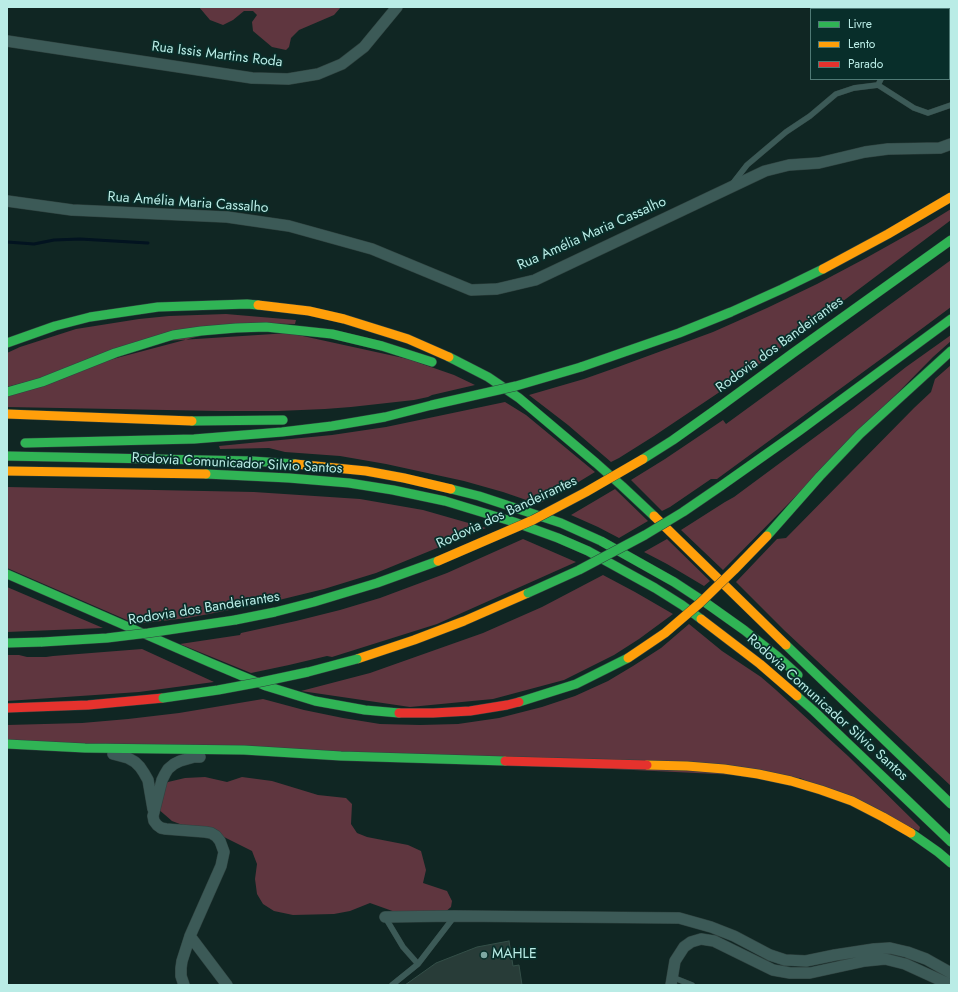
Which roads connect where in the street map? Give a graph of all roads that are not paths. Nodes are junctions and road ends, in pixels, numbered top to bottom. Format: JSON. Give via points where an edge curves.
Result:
{"nodes":[{"id":1,"x":397,"y":7,"type":"edge"},
{"id":2,"x":7,"y":41,"type":"edge"},
{"id":3,"x":880,"y":80,"type":"edge"},
{"id":4,"x":878,"y":85,"type":"junction"},
{"id":5,"x":951,"y":105,"type":"edge"},
{"id":6,"x":951,"y":144,"type":"edge"},
{"id":7,"x":730,"y":188,"type":"junction"},
{"id":8,"x":951,"y":197,"type":"edge"},
{"id":9,"x":7,"y":201,"type":"edge"},
{"id":10,"x":951,"y":240,"type":"edge"},
{"id":11,"x":951,"y":319,"type":"edge"},
{"id":12,"x":7,"y":343,"type":"edge"},
{"id":13,"x":951,"y":351,"type":"edge"},
{"id":14,"x":437,"y":364,"type":"dead end"},
{"id":15,"x":480,"y":384,"type":"dead end"},
{"id":16,"x":7,"y":392,"type":"edge"},
{"id":17,"x":430,"y":406,"type":"junction"},
{"id":18,"x":7,"y":414,"type":"edge"},
{"id":19,"x":331,"y":417,"type":"dead end"},
{"id":20,"x":294,"y":419,"type":"dead end"},
{"id":21,"x":558,"y":431,"type":"junction"},
{"id":22,"x":15,"y":443,"type":"dead end"},
{"id":23,"x":7,"y":456,"type":"edge"},
{"id":24,"x":7,"y":471,"type":"edge"},
{"id":25,"x":7,"y":574,"type":"edge"},
{"id":26,"x":7,"y":643,"type":"edge"},
{"id":27,"x":806,"y":682,"type":"dead end"},
{"id":28,"x":7,"y":708,"type":"edge"},
{"id":29,"x":7,"y":744,"type":"edge"},
{"id":30,"x":85,"y":748,"type":"junction"},
{"id":31,"x":244,"y":750,"type":"junction"},
{"id":32,"x":951,"y":804,"type":"edge"},
{"id":33,"x":154,"y":811,"type":"junction"},
{"id":34,"x":951,"y":842,"type":"edge"},
{"id":35,"x":951,"y":863,"type":"edge"},
{"id":36,"x":454,"y":916,"type":"junction"},
{"id":37,"x":384,"y":917,"type":"joint"},
{"id":38,"x":190,"y":936,"type":"junction"},
{"id":39,"x":418,"y":964,"type":"junction"},
{"id":40,"x":951,"y":973,"type":"edge"},
{"id":41,"x":671,"y":981,"type":"edge"},
{"id":42,"x":184,"y":985,"type":"edge"},
{"id":43,"x":227,"y":985,"type":"edge"},
{"id":44,"x":392,"y":985,"type":"edge"},
{"id":45,"x":692,"y":985,"type":"edge"},
{"id":46,"x":951,"y":985,"type":"edge"}],
"edges":[{"from":1,"to":2,"type":"street","name":"Rua Issis Martins Roda","via":[[364,47],[342,64],[318,74],[288,79],[252,78]]},
{"from":3,"to":4,"type":"lane"},
{"from":4,"to":5,"type":"lane","via":[[914,108],[928,113]]},
{"from":4,"to":7,"type":"lane","via":[[854,88],[836,94],[747,166]]},
{"from":6,"to":7,"type":"street","name":"Rua Amélia Maria Cassalho","via":[[940,148],[888,149],[820,163],[789,165],[764,171]]},
{"from":7,"to":9,"type":"street","name":"Rua Amélia Maria Cassalho","via":[[535,280],[497,289],[471,290],[372,249],[289,226],[227,217],[72,210]]},
{"from":8,"to":17,"type":"highway","bridge":true,"via":[[834,263],[782,289],[679,333],[581,367],[516,386]]},
{"from":10,"to":26,"type":"highway","name":"Rodovia dos Bandeirantes","bridge":true,"via":[[673,440],[586,492],[472,548],[376,583],[275,612],[107,638]]},
{"from":11,"to":28,"type":"highway","bridge":true,"via":[[799,431],[683,512],[579,570],[464,621],[357,658],[261,682],[163,698],[88,705]]},
{"from":12,"to":21,"type":"highway","via":[[90,317],[158,307],[247,304],[309,311],[378,329],[436,351],[488,377],[519,398]]},
{"from":13,"to":25,"type":"highway","bridge":true,"via":[[860,434],[734,570],[665,634],[628,658],[576,684],[507,705],[470,711],[399,714],[315,701],[266,686]]},
{"from":14,"to":16,"type":"highway","via":[[382,346],[332,334],[266,327],[236,328],[180,334],[155,340],[42,382]]},
{"from":15,"to":21,"type":"highway","via":[[529,410]]},
{"from":17,"to":19,"type":"highway"},
{"from":17,"to":22,"type":"highway","via":[[384,417],[282,432],[194,439]]},
{"from":18,"to":20,"type":"highway","via":[[202,421]]},
{"from":21,"to":32,"type":"highway","via":[[622,486]]},
{"from":23,"to":27,"type":"highway","name":"Rodovia Comunicador Silvio Santos","via":[[289,463],[366,471],[478,496],[562,523],[637,561],[744,630]]},
{"from":24,"to":34,"type":"highway","name":"Rodovia Comunicador Silvio Santos","via":[[206,474],[349,483],[445,501],[558,538],[655,588],[736,645],[820,716]]},
{"from":29,"to":30,"type":"highway"},
{"from":30,"to":31,"type":"highway"},
{"from":30,"to":33,"type":"street","via":[[128,758],[140,767],[148,780]]},
{"from":31,"to":33,"type":"street","via":[[216,757],[194,757],[174,764],[162,780]]},
{"from":31,"to":35,"type":"highway","via":[[349,756],[687,766],[758,774],[821,790],[852,801],[911,833]]},
{"from":33,"to":38,"type":"street","via":[[154,821],[161,828],[205,832],[216,836],[224,852],[221,866]]},
{"from":36,"to":37,"type":"street"},
{"from":36,"to":39,"type":"lane"},
{"from":36,"to":40,"type":"street","via":[[679,918],[734,936],[785,960],[806,961],[890,948],[926,959]]},
{"from":37,"to":39,"type":"lane","via":[[403,947]]},
{"from":38,"to":42,"type":"street","via":[[181,968]]},
{"from":38,"to":43,"type":"street"},
{"from":39,"to":44,"type":"lane"},
{"from":41,"to":45,"type":"lane"},
{"from":41,"to":46,"type":"street","via":[[674,961],[684,947],[701,939],[714,942],[773,970],[810,973],[885,959],[905,964]]}]}
